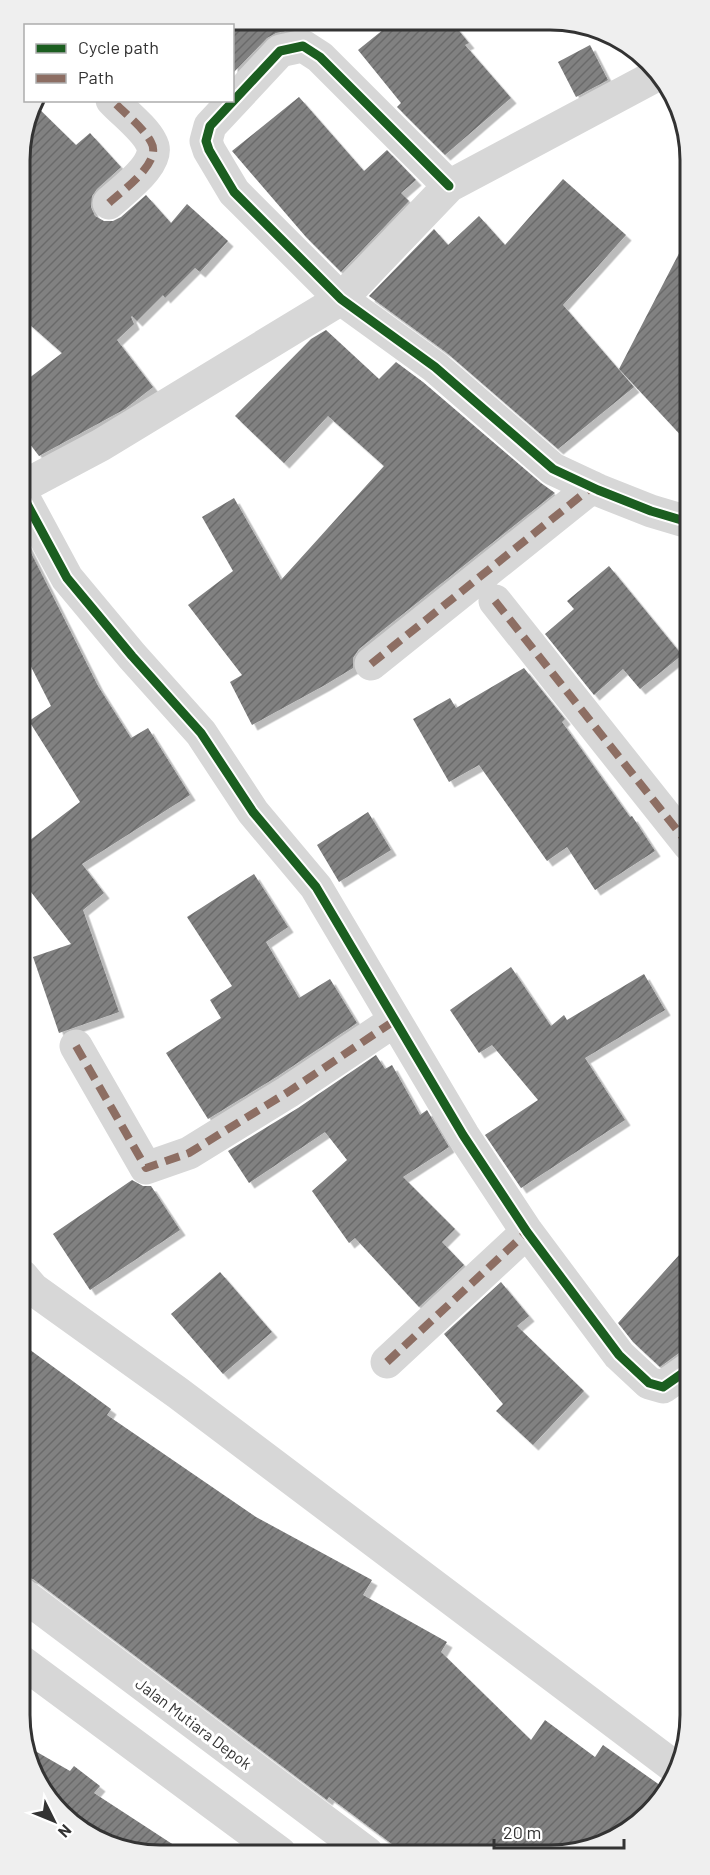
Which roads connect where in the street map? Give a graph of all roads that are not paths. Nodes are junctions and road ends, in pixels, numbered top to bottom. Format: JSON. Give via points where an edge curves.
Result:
{"nodes":[{"id":1,"x":651,"y":78,"type":"edge"},
{"id":2,"x":234,"y":100,"type":"edge"},
{"id":3,"x":114,"y":102,"type":"edge"},
{"id":4,"x":232,"y":102,"type":"edge"},
{"id":5,"x":449,"y":186,"type":"junction"},
{"id":6,"x":109,"y":203,"type":"dead end"},
{"id":7,"x":341,"y":299,"type":"junction"},
{"id":8,"x":30,"y":484,"type":"edge"},
{"id":9,"x":592,"y":486,"type":"junction"},
{"id":10,"x":30,"y":509,"type":"edge"},
{"id":11,"x":680,"y":520,"type":"edge"},
{"id":12,"x":495,"y":601,"type":"dead end"},
{"id":13,"x":371,"y":664,"type":"dead end"},
{"id":14,"x":680,"y":834,"type":"edge"},
{"id":15,"x":394,"y":1021,"type":"junction"},
{"id":16,"x":76,"y":1046,"type":"dead end"},
{"id":17,"x":527,"y":1232,"type":"junction"},
{"id":18,"x":30,"y":1292,"type":"edge"},
{"id":19,"x":387,"y":1362,"type":"dead end"},
{"id":20,"x":680,"y":1375,"type":"edge"},
{"id":21,"x":30,"y":1600,"type":"edge"},
{"id":22,"x":30,"y":1668,"type":"edge"},
{"id":23,"x":670,"y":1764,"type":"edge"},
{"id":24,"x":269,"y":1845,"type":"edge"},
{"id":25,"x":356,"y":1845,"type":"edge"}],
"edges":[{"from":1,"to":5,"type":"street"},
{"from":2,"to":5,"type":"street","via":[[280,51],[303,46],[320,57]]},
{"from":3,"to":6,"type":"street","via":[[152,142],[154,155],[148,166]]},
{"from":4,"to":7,"type":"street","via":[[210,126],[206,141],[209,150],[234,192]]},
{"from":5,"to":7,"type":"street"},
{"from":7,"to":8,"type":"street"},
{"from":7,"to":9,"type":"street","via":[[435,366],[554,469]]},
{"from":9,"to":11,"type":"street"},
{"from":9,"to":13,"type":"street"},
{"from":10,"to":15,"type":"street","via":[[67,578],[201,733],[254,812],[316,887]]},
{"from":12,"to":14,"type":"street"},
{"from":15,"to":16,"type":"street","via":[[189,1153],[146,1168]]},
{"from":15,"to":17,"type":"street"},
{"from":17,"to":19,"type":"street"},
{"from":17,"to":20,"type":"street","via":[[619,1355],[649,1383],[663,1387]]},
{"from":18,"to":23,"type":"street","via":[[178,1393]]},
{"from":21,"to":25,"type":"street","name":"Jalan Mutiara Depok"},
{"from":22,"to":24,"type":"street"}]}
